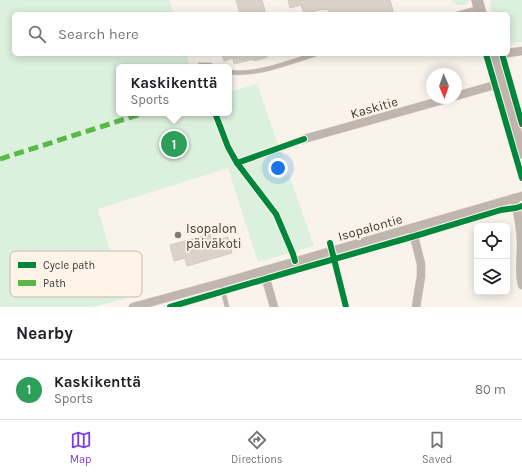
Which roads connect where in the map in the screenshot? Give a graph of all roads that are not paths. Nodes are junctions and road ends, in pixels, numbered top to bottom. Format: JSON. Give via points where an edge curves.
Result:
{"nodes":[{"id":1,"x":479,"y":7,"type":"edge"},
{"id":2,"x":463,"y":12,"type":"edge"},
{"id":3,"x":522,"y":51,"type":"edge"},
{"id":4,"x":510,"y":53,"type":"edge"},
{"id":5,"x":309,"y":56,"type":"edge"},
{"id":6,"x":496,"y":56,"type":"edge"},
{"id":7,"x":232,"y":72,"type":"edge"},
{"id":8,"x":502,"y":83,"type":"junction"},
{"id":9,"x":462,"y":94,"type":"edge"},
{"id":10,"x":429,"y":104,"type":"edge"},
{"id":11,"x":304,"y":139,"type":"dead end"},
{"id":12,"x":522,"y":153,"type":"edge"},
{"id":13,"x":522,"y":196,"type":"edge"},
{"id":14,"x":514,"y":198,"type":"junction"},
{"id":15,"x":412,"y":228,"type":"junction"},
{"id":16,"x":263,"y":271,"type":"junction"},
{"id":17,"x":221,"y":284,"type":"junction"},
{"id":18,"x":522,"y":285,"type":"edge"},
{"id":19,"x":149,"y":305,"type":"edge"},
{"id":20,"x":133,"y":307,"type":"edge"},
{"id":21,"x":227,"y":307,"type":"edge"},
{"id":22,"x":274,"y":307,"type":"edge"},
{"id":23,"x":416,"y":307,"type":"edge"}],
"edges":[{"from":1,"to":2,"type":"lane"},
{"from":3,"to":4,"type":"street"},
{"from":5,"to":7,"type":"lane","via":[[256,72]]},
{"from":6,"to":8,"type":"street"},
{"from":8,"to":9,"type":"street"},
{"from":8,"to":12,"type":"street"},
{"from":10,"to":11,"type":"street","name":"Kaskitie"},
{"from":13,"to":14,"type":"street","name":"Isopalontie"},
{"from":14,"to":15,"type":"street","name":"Isopalontie"},
{"from":14,"to":18,"type":"street","via":[[521,235]]},
{"from":15,"to":16,"type":"street","name":"Isopalontie"},
{"from":15,"to":23,"type":"street","via":[[421,264]]},
{"from":16,"to":17,"type":"street","name":"Isopalontie"},
{"from":16,"to":22,"type":"street"},
{"from":17,"to":19,"type":"street","name":"Isopalontie"},
{"from":17,"to":21,"type":"lane"},
{"from":19,"to":20,"type":"street","name":"Isopalontie"}]}
